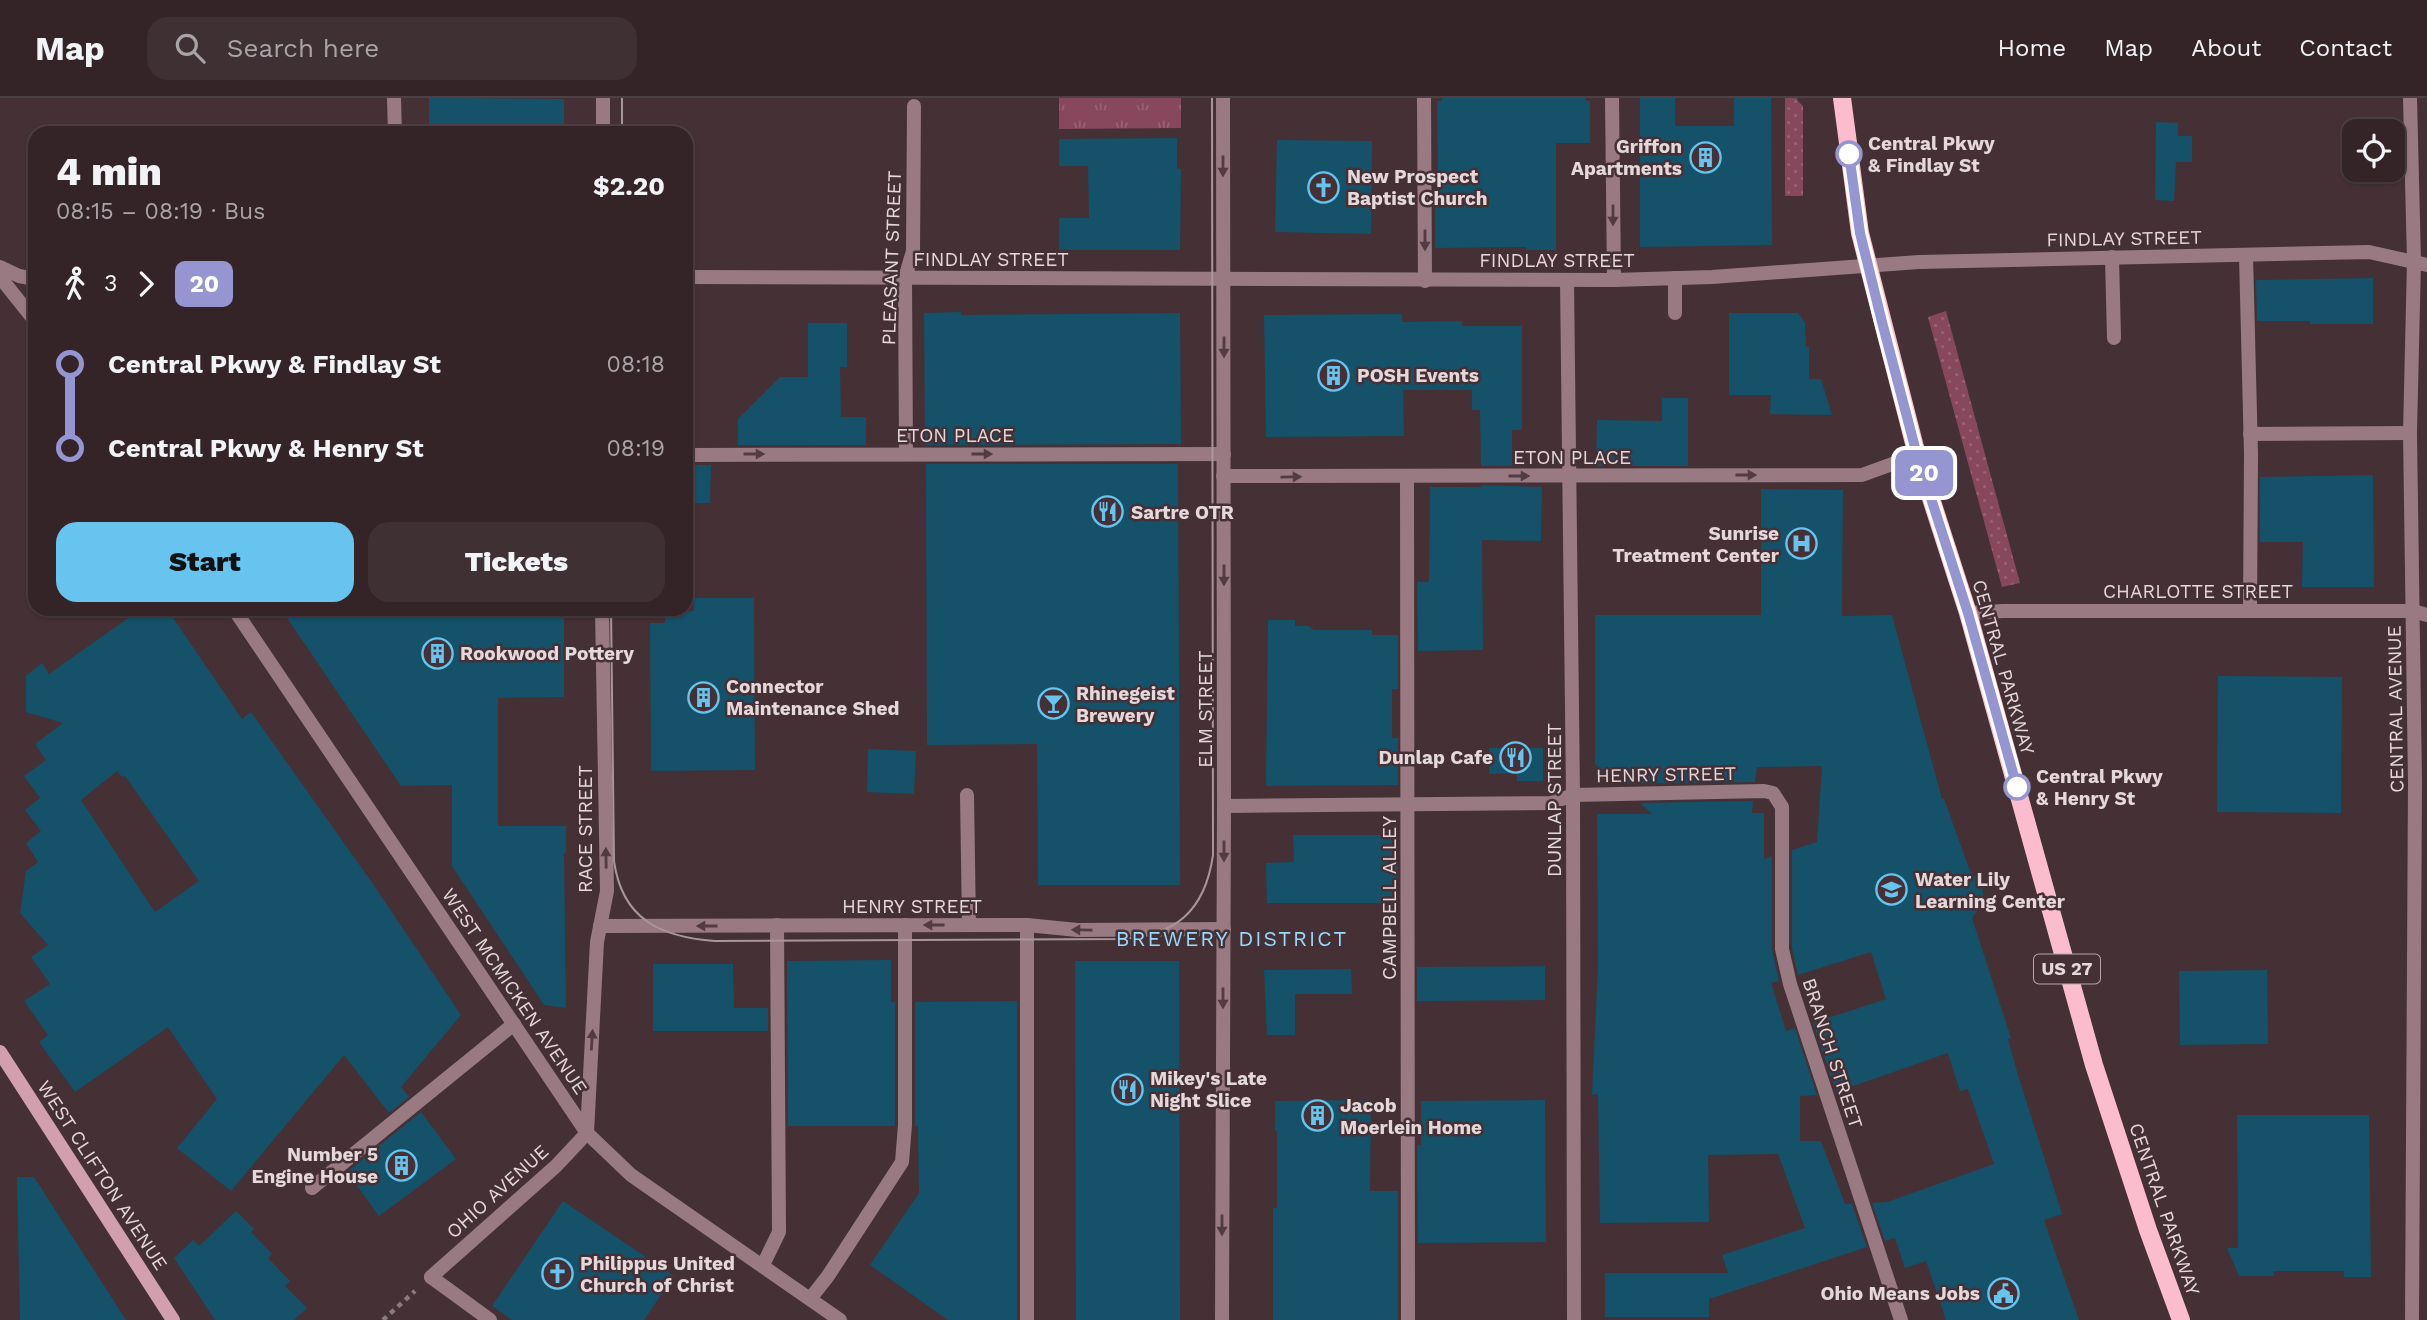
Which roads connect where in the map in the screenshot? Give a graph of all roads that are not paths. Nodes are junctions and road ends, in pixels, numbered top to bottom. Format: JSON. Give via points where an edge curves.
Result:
{"nodes":[{"id":1,"x":394,"y":98,"type":"edge"},
{"id":2,"x":603,"y":98,"type":"edge"},
{"id":3,"x":1223,"y":98,"type":"edge"},
{"id":4,"x":1424,"y":98,"type":"edge"},
{"id":5,"x":1612,"y":98,"type":"edge"},
{"id":6,"x":1842,"y":98,"type":"edge"},
{"id":7,"x":2410,"y":98,"type":"edge"},
{"id":8,"x":914,"y":106,"type":"dead end"},
{"id":9,"x":395,"y":126,"type":"edge"},
{"id":10,"x":603,"y":126,"type":"edge"},
{"id":11,"x":2246,"y":255,"type":"junction"},
{"id":12,"x":2112,"y":257,"type":"junction"},
{"id":13,"x":2420,"y":263,"type":"edge"},
{"id":14,"x":1868,"y":266,"type":"junction"},
{"id":15,"x":0,"y":267,"type":"edge"},
{"id":16,"x":0,"y":277,"type":"edge"},
{"id":17,"x":693,"y":277,"type":"edge"},
{"id":18,"x":28,"y":278,"type":"edge"},
{"id":19,"x":905,"y":278,"type":"junction"},
{"id":20,"x":1675,"y":278,"type":"junction"},
{"id":21,"x":1224,"y":279,"type":"junction"},
{"id":22,"x":1567,"y":280,"type":"junction"},
{"id":23,"x":1614,"y":280,"type":"junction"},
{"id":24,"x":1425,"y":281,"type":"junction"},
{"id":25,"x":28,"y":312,"type":"edge"},
{"id":26,"x":1675,"y":313,"type":"dead end"},
{"id":27,"x":2114,"y":338,"type":"dead end"},
{"id":28,"x":2410,"y":433,"type":"junction"},
{"id":29,"x":2250,"y":434,"type":"junction"},
{"id":30,"x":906,"y":454,"type":"junction"},
{"id":31,"x":1224,"y":454,"type":"junction"},
{"id":32,"x":693,"y":455,"type":"edge"},
{"id":33,"x":1917,"y":455,"type":"junction"},
{"id":34,"x":1223,"y":476,"type":"junction"},
{"id":35,"x":1408,"y":476,"type":"junction"},
{"id":36,"x":1569,"y":476,"type":"junction"},
{"id":37,"x":2250,"y":611,"type":"junction"},
{"id":38,"x":1968,"y":613,"type":"junction"},
{"id":39,"x":2420,"y":613,"type":"edge"},
{"id":40,"x":239,"y":616,"type":"edge"},
{"id":41,"x":602,"y":616,"type":"edge"},
{"id":42,"x":2421,"y":785,"type":"edge"},
{"id":43,"x":1773,"y":793,"type":"joint"},
{"id":44,"x":967,"y":795,"type":"dead end"},
{"id":45,"x":1573,"y":795,"type":"junction"},
{"id":46,"x":1407,"y":804,"type":"junction"},
{"id":47,"x":1224,"y":806,"type":"junction"},
{"id":48,"x":778,"y":925,"type":"junction"},
{"id":49,"x":905,"y":925,"type":"junction"},
{"id":50,"x":970,"y":925,"type":"junction"},
{"id":51,"x":1027,"y":925,"type":"junction"},
{"id":52,"x":600,"y":926,"type":"junction"},
{"id":53,"x":1224,"y":929,"type":"junction"},
{"id":54,"x":514,"y":1024,"type":"junction"},
{"id":55,"x":0,"y":1052,"type":"edge"},
{"id":56,"x":587,"y":1133,"type":"junction"},
{"id":57,"x":312,"y":1188,"type":"dead end"},
{"id":58,"x":762,"y":1265,"type":"junction"},
{"id":59,"x":810,"y":1299,"type":"junction"},
{"id":60,"x":173,"y":1320,"type":"edge"},
{"id":61,"x":490,"y":1320,"type":"edge"},
{"id":62,"x":840,"y":1320,"type":"edge"},
{"id":63,"x":1027,"y":1320,"type":"edge"},
{"id":64,"x":1222,"y":1320,"type":"edge"},
{"id":65,"x":1408,"y":1320,"type":"edge"},
{"id":66,"x":1574,"y":1320,"type":"edge"},
{"id":67,"x":1901,"y":1320,"type":"edge"},
{"id":68,"x":2181,"y":1320,"type":"edge"},
{"id":69,"x":2412,"y":1320,"type":"edge"}],
"edges":[{"from":1,"to":9,"type":"street"},
{"from":2,"to":10,"type":"street"},
{"from":3,"to":21,"type":"street","name":"ELM STREET","one_way":true},
{"from":4,"to":24,"type":"street","one_way":true},
{"from":5,"to":23,"type":"street","one_way":true},
{"from":6,"to":14,"type":"main road","name":"CENTRAL PARKWAY","number":"US 27"},
{"from":7,"to":13,"type":"street","name":"CENTRAL AVENUE"},
{"from":8,"to":19,"type":"street","name":"PLEASANT STREET","via":[[913,251]]},
{"from":11,"to":12,"type":"street","name":"FINDLAY STREET"},
{"from":11,"to":13,"type":"street","name":"FINDLAY STREET","via":[[2368,252]]},
{"from":11,"to":29,"type":"street"},
{"from":12,"to":14,"type":"street","name":"FINDLAY STREET"},
{"from":12,"to":27,"type":"street"},
{"from":13,"to":28,"type":"street","name":"CENTRAL AVENUE"},
{"from":14,"to":20,"type":"street","name":"FINDLAY STREET"},
{"from":14,"to":33,"type":"main road","name":"CENTRAL PARKWAY","number":"US 27"},
{"from":15,"to":18,"type":"street"},
{"from":16,"to":25,"type":"street"},
{"from":17,"to":19,"type":"street","name":"FINDLAY STREET"},
{"from":19,"to":21,"type":"street","name":"FINDLAY STREET"},
{"from":19,"to":30,"type":"street","name":"PLEASANT STREET"},
{"from":20,"to":23,"type":"street","name":"FINDLAY STREET"},
{"from":20,"to":26,"type":"street"},
{"from":21,"to":24,"type":"street","name":"FINDLAY STREET"},
{"from":21,"to":31,"type":"street","name":"ELM STREET","one_way":true},
{"from":22,"to":23,"type":"street","name":"FINDLAY STREET"},
{"from":22,"to":24,"type":"street","name":"FINDLAY STREET"},
{"from":22,"to":36,"type":"street","name":"DUNLAP STREET"},
{"from":28,"to":29,"type":"street"},
{"from":28,"to":39,"type":"street","name":"CENTRAL AVENUE"},
{"from":29,"to":37,"type":"street"},
{"from":30,"to":31,"type":"street","name":"ETON PLACE","one_way":true},
{"from":32,"to":30,"type":"street","name":"ETON PLACE","one_way":true},
{"from":31,"to":34,"type":"street","name":"ELM STREET"},
{"from":36,"to":33,"type":"street","name":"ETON PLACE","one_way":true,"via":[[1862,475]]},
{"from":33,"to":38,"type":"main road","name":"CENTRAL PARKWAY","number":"US 27"},
{"from":34,"to":35,"type":"street","name":"ETON PLACE","one_way":true},
{"from":34,"to":47,"type":"street","name":"ELM STREET","one_way":true},
{"from":35,"to":36,"type":"street","name":"ETON PLACE","one_way":true},
{"from":35,"to":46,"type":"street","name":"CAMPBELL ALLEY"},
{"from":36,"to":45,"type":"street","name":"DUNLAP STREET"},
{"from":37,"to":38,"type":"street","name":"CHARLOTTE STREET"},
{"from":37,"to":39,"type":"street","name":"CHARLOTTE STREET"},
{"from":38,"to":68,"type":"main road","name":"CENTRAL PARKWAY","number":"US 27","via":[[2094,1065]]},
{"from":39,"to":42,"type":"street","name":"CENTRAL AVENUE"},
{"from":40,"to":54,"type":"street","name":"WEST MCMICKEN AVENUE"},
{"from":52,"to":41,"type":"street","name":"RACE STREET","one_way":true,"via":[[607,891]]},
{"from":42,"to":69,"type":"street","name":"CENTRAL AVENUE"},
{"from":43,"to":45,"type":"street","name":"HENRY STREET"},
{"from":43,"to":67,"type":"street","name":"BRANCH STREET","via":[[1783,807],[1782,949],[1790,984]]},
{"from":44,"to":50,"type":"street"},
{"from":45,"to":46,"type":"street","name":"HENRY STREET","via":[[1551,803]]},
{"from":45,"to":66,"type":"street","name":"DUNLAP STREET"},
{"from":46,"to":47,"type":"street","name":"HENRY STREET"},
{"from":46,"to":65,"type":"street","name":"CAMPBELL ALLEY"},
{"from":47,"to":53,"type":"street","name":"ELM STREET","one_way":true},
{"from":48,"to":49,"type":"street","name":"HENRY STREET"},
{"from":48,"to":52,"type":"street","name":"HENRY STREET","one_way":true},
{"from":48,"to":58,"type":"street","via":[[779,1232]]},
{"from":50,"to":49,"type":"street","name":"HENRY STREET","one_way":true},
{"from":49,"to":59,"type":"street","via":[[902,1162]]},
{"from":50,"to":51,"type":"street","name":"HENRY STREET"},
{"from":53,"to":51,"type":"street","name":"HENRY STREET","one_way":true,"via":[[1077,930]]},
{"from":51,"to":63,"type":"street"},
{"from":56,"to":52,"type":"street","name":"RACE STREET","one_way":true},
{"from":53,"to":64,"type":"street","name":"ELM STREET","one_way":true},
{"from":54,"to":56,"type":"street","name":"WEST MCMICKEN AVENUE"},
{"from":54,"to":57,"type":"street"},
{"from":55,"to":60,"type":"main road","name":"WEST CLIFTON AVENUE"},
{"from":56,"to":58,"type":"street","name":"WEST MCMICKEN AVENUE","via":[[631,1175]]},
{"from":56,"to":61,"type":"street","name":"OHIO AVENUE","via":[[431,1276]]},
{"from":58,"to":59,"type":"street","name":"WEST MCMICKEN AVENUE"},
{"from":59,"to":62,"type":"street","name":"WEST MCMICKEN AVENUE"}]}
